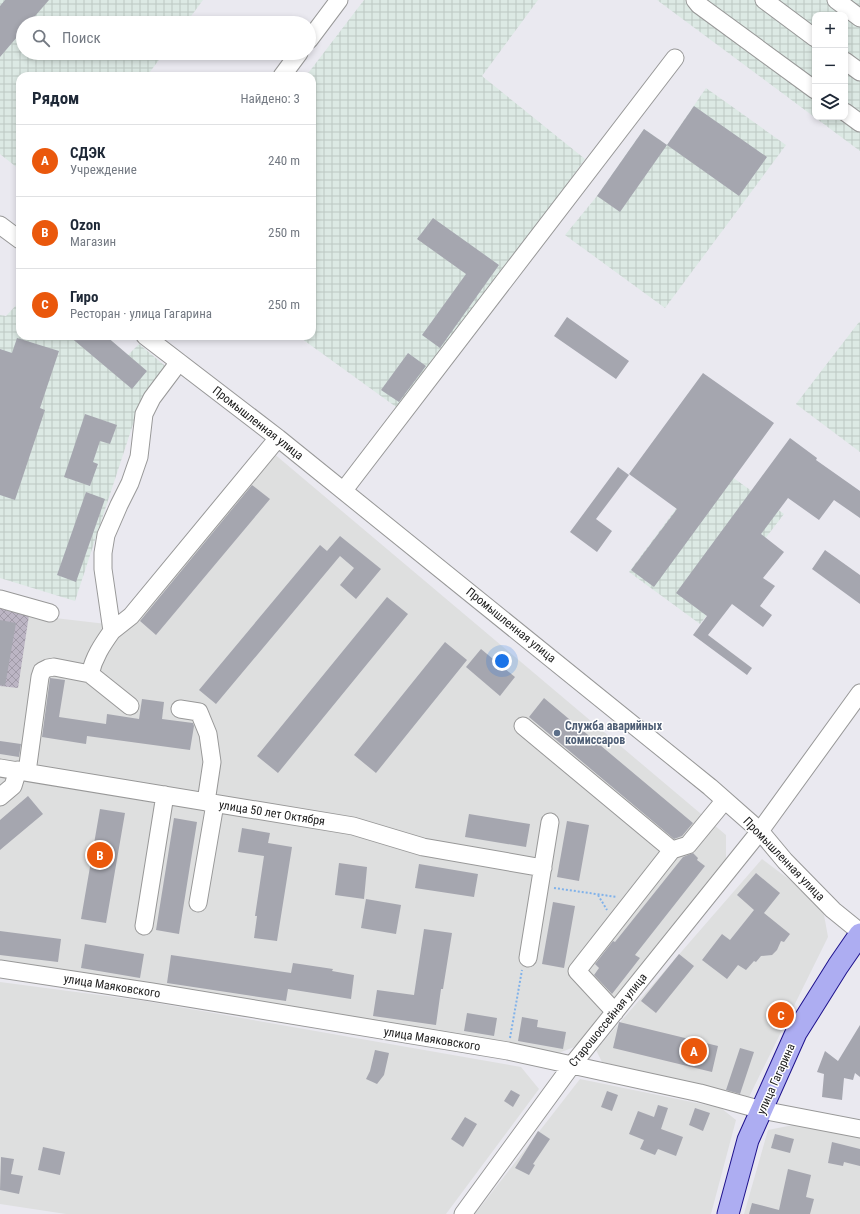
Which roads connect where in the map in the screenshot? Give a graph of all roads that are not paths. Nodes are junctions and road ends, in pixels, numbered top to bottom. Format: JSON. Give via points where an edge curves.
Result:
{"nodes":[{"id":1,"x":339,"y":0,"type":"edge"},
{"id":2,"x":695,"y":0,"type":"edge"},
{"id":3,"x":764,"y":0,"type":"edge"},
{"id":4,"x":836,"y":0,"type":"edge"},
{"id":5,"x":860,"y":18,"type":"edge"},
{"id":6,"x":316,"y":31,"type":"edge"},
{"id":7,"x":812,"y":36,"type":"edge"},
{"id":8,"x":675,"y":58,"type":"dead end"},
{"id":9,"x":294,"y":60,"type":"edge"},
{"id":10,"x":848,"y":63,"type":"edge"},
{"id":11,"x":285,"y":72,"type":"edge"},
{"id":12,"x":860,"y":72,"type":"edge"},
{"id":13,"x":812,"y":88,"type":"edge"},
{"id":14,"x":848,"y":114,"type":"edge"},
{"id":15,"x":860,"y":123,"type":"edge"},
{"id":16,"x":0,"y":225,"type":"edge"},
{"id":17,"x":16,"y":237,"type":"edge"},
{"id":18,"x":150,"y":340,"type":"edge"},
{"id":19,"x":180,"y":362,"type":"junction"},
{"id":20,"x":278,"y":438,"type":"junction"},
{"id":21,"x":344,"y":490,"type":"junction"},
{"id":22,"x":0,"y":599,"type":"edge"},
{"id":23,"x":50,"y":613,"type":"dead end"},
{"id":24,"x":112,"y":631,"type":"junction"},
{"id":25,"x":90,"y":674,"type":"junction"},
{"id":26,"x":860,"y":693,"type":"edge"},
{"id":27,"x":130,"y":706,"type":"dead end"},
{"id":28,"x":180,"y":709,"type":"dead end"},
{"id":29,"x":523,"y":726,"type":"dead end"},
{"id":30,"x":0,"y":768,"type":"edge"},
{"id":31,"x":22,"y":771,"type":"junction"},
{"id":32,"x":165,"y":796,"type":"junction"},
{"id":33,"x":0,"y":797,"type":"edge"},
{"id":34,"x":725,"y":800,"type":"junction"},
{"id":35,"x":211,"y":803,"type":"junction"},
{"id":36,"x":550,"y":822,"type":"dead end"},
{"id":37,"x":760,"y":831,"type":"junction"},
{"id":38,"x":672,"y":850,"type":"junction"},
{"id":39,"x":543,"y":868,"type":"junction"},
{"id":40,"x":198,"y":903,"type":"dead end"},
{"id":41,"x":144,"y":926,"type":"dead end"},
{"id":42,"x":860,"y":933,"type":"edge"},
{"id":43,"x":528,"y":958,"type":"road end"},
{"id":44,"x":0,"y":969,"type":"edge"},
{"id":45,"x":615,"y":1012,"type":"junction"},
{"id":46,"x":572,"y":1065,"type":"junction"},
{"id":47,"x":762,"y":1110,"type":"junction"},
{"id":48,"x":860,"y":1128,"type":"edge"},
{"id":49,"x":463,"y":1214,"type":"edge"},
{"id":50,"x":728,"y":1214,"type":"edge"}],
"edges":[{"from":1,"to":6,"type":"street"},
{"from":2,"to":13,"type":"street"},
{"from":3,"to":7,"type":"street"},
{"from":4,"to":5,"type":"street"},
{"from":8,"to":21,"type":"street"},
{"from":9,"to":11,"type":"street"},
{"from":10,"to":12,"type":"street"},
{"from":14,"to":15,"type":"street"},
{"from":16,"to":17,"type":"street"},
{"from":18,"to":19,"type":"street","name":"Промышленная улица"},
{"from":19,"to":20,"type":"street","name":"Промышленная улица"},
{"from":19,"to":24,"type":"street","via":[[152,398],[144,414],[139,457],[106,536],[103,569]]},
{"from":20,"to":21,"type":"street","name":"Промышленная улица"},
{"from":20,"to":24,"type":"street","via":[[131,616]]},
{"from":21,"to":34,"type":"street","name":"Промышленная улица"},
{"from":22,"to":23,"type":"street"},
{"from":24,"to":25,"type":"street","via":[[98,651]]},
{"from":25,"to":27,"type":"street"},
{"from":25,"to":31,"type":"street","via":[[54,667],[42,671]]},
{"from":26,"to":37,"type":"street","name":"Старошоссейная улица"},
{"from":28,"to":35,"type":"street","via":[[200,712],[208,734],[212,762]]},
{"from":29,"to":38,"type":"street"},
{"from":30,"to":31,"type":"street","name":"улица 50 лет Октября"},
{"from":31,"to":32,"type":"street","name":"улица 50 лет Октября"},
{"from":31,"to":33,"type":"street","via":[[13,786]]},
{"from":32,"to":35,"type":"street","name":"улица 50 лет Октября"},
{"from":32,"to":41,"type":"street"},
{"from":34,"to":37,"type":"street","name":"Промышленная улица"},
{"from":34,"to":38,"type":"street","via":[[688,845]]},
{"from":35,"to":39,"type":"street","name":"улица 50 лет Октября","via":[[353,826],[423,847]]},
{"from":35,"to":40,"type":"street"},
{"from":36,"to":39,"type":"street"},
{"from":37,"to":42,"type":"street","name":"Промышленная улица","via":[[832,910]]},
{"from":37,"to":45,"type":"street","name":"Старошоссейная улица"},
{"from":38,"to":45,"type":"street","via":[[577,971]]},
{"from":39,"to":43,"type":"street"},
{"from":42,"to":47,"type":"main road","name":"улица Гагарина","via":[[796,1033]]},
{"from":44,"to":46,"type":"street","name":"улица Маяковского","via":[[508,1051]]},
{"from":45,"to":46,"type":"street","name":"Старошоссейная улица"},
{"from":46,"to":47,"type":"street","name":"улица Маяковского","via":[[700,1093]]},
{"from":46,"to":49,"type":"street","name":"Старошоссейная улица"},
{"from":47,"to":48,"type":"street","name":"улица Маяковского"},
{"from":47,"to":50,"type":"main road","name":"улица Гагарина","via":[[748,1140]]}]}
